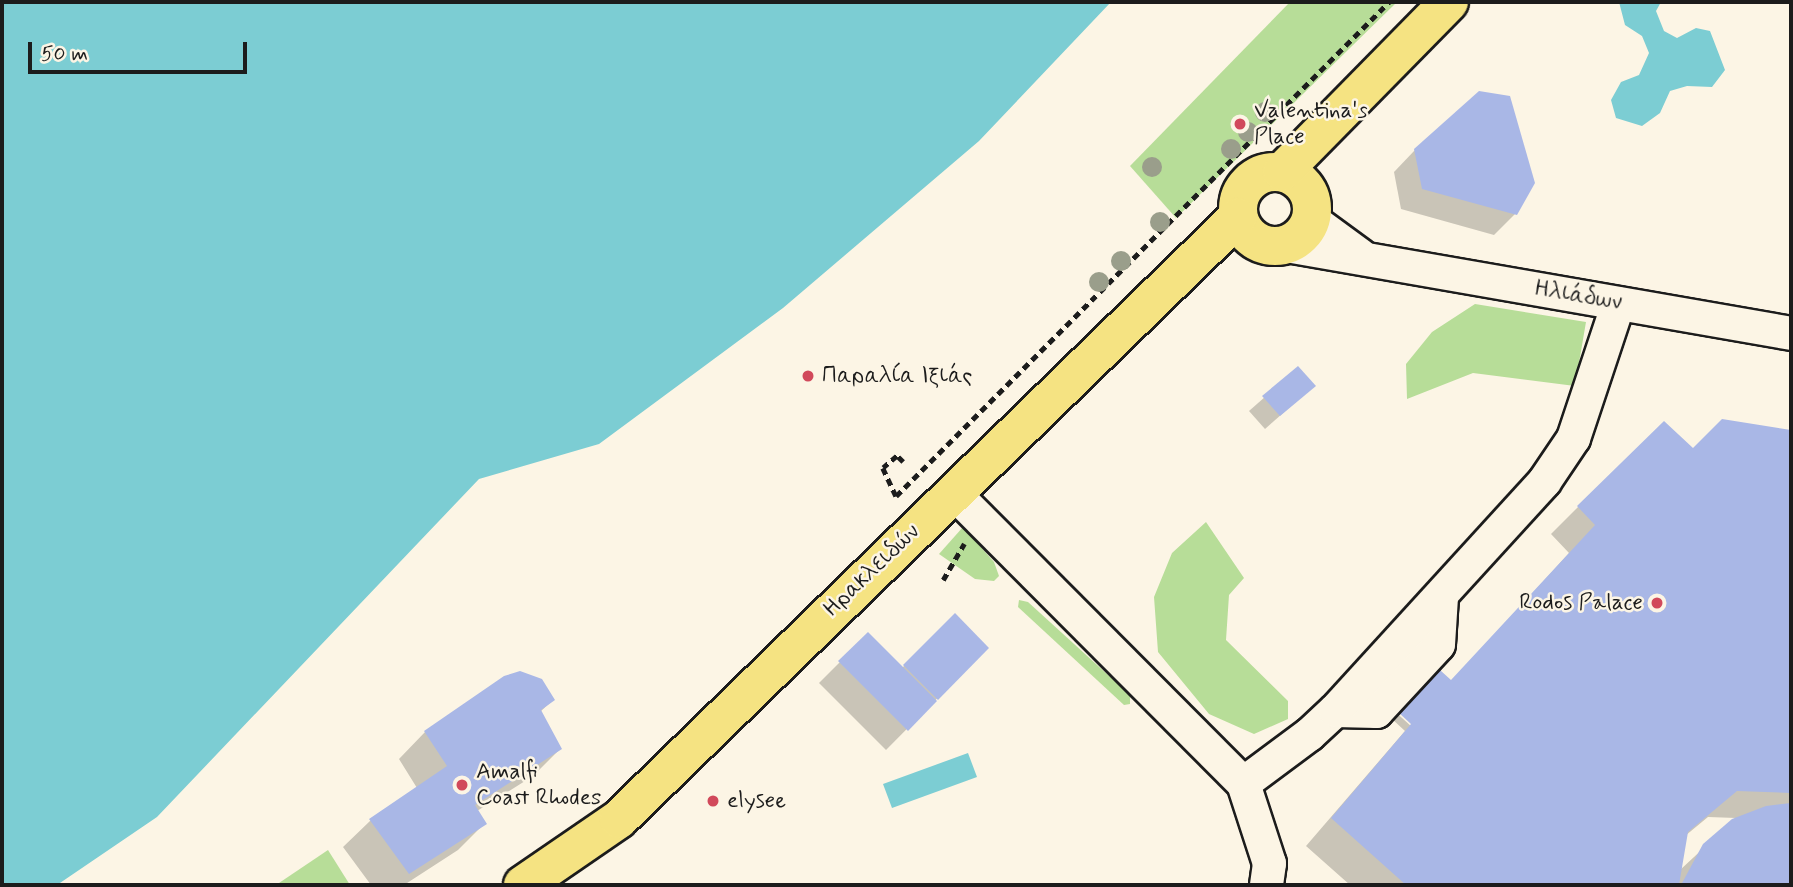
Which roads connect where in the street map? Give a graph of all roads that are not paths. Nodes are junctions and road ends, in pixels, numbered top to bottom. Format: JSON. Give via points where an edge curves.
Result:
{"nodes":[{"id":1,"x":1449,"y":2,"type":"edge"},
{"id":2,"x":1282,"y":203,"type":"junction"},
{"id":3,"x":1618,"y":303,"type":"junction"},
{"id":4,"x":1791,"y":333,"type":"edge"},
{"id":5,"x":953,"y":492,"type":"junction"},
{"id":6,"x":1243,"y":783,"type":"junction"},
{"id":7,"x":523,"y":885,"type":"edge"},
{"id":8,"x":1266,"y":885,"type":"edge"}],
"edges":[{"from":1,"to":2,"type":"main road","name":"Ηρακλειδών"},
{"from":2,"to":3,"type":"street","name":"Ηλιάδων","via":[[1364,259]]},
{"from":2,"to":5,"type":"main road","name":"Ηρακλειδών","via":[[1211,244]]},
{"from":3,"to":4,"type":"street","name":"Ηλιάδων"},
{"from":3,"to":6,"type":"street","via":[[1573,438],[1544,481],[1335,710]]},
{"from":5,"to":6,"type":"street"},
{"from":5,"to":7,"type":"main road","name":"Ηρακλειδών","via":[[619,819]]},
{"from":6,"to":8,"type":"street","via":[[1269,863]]}]}
